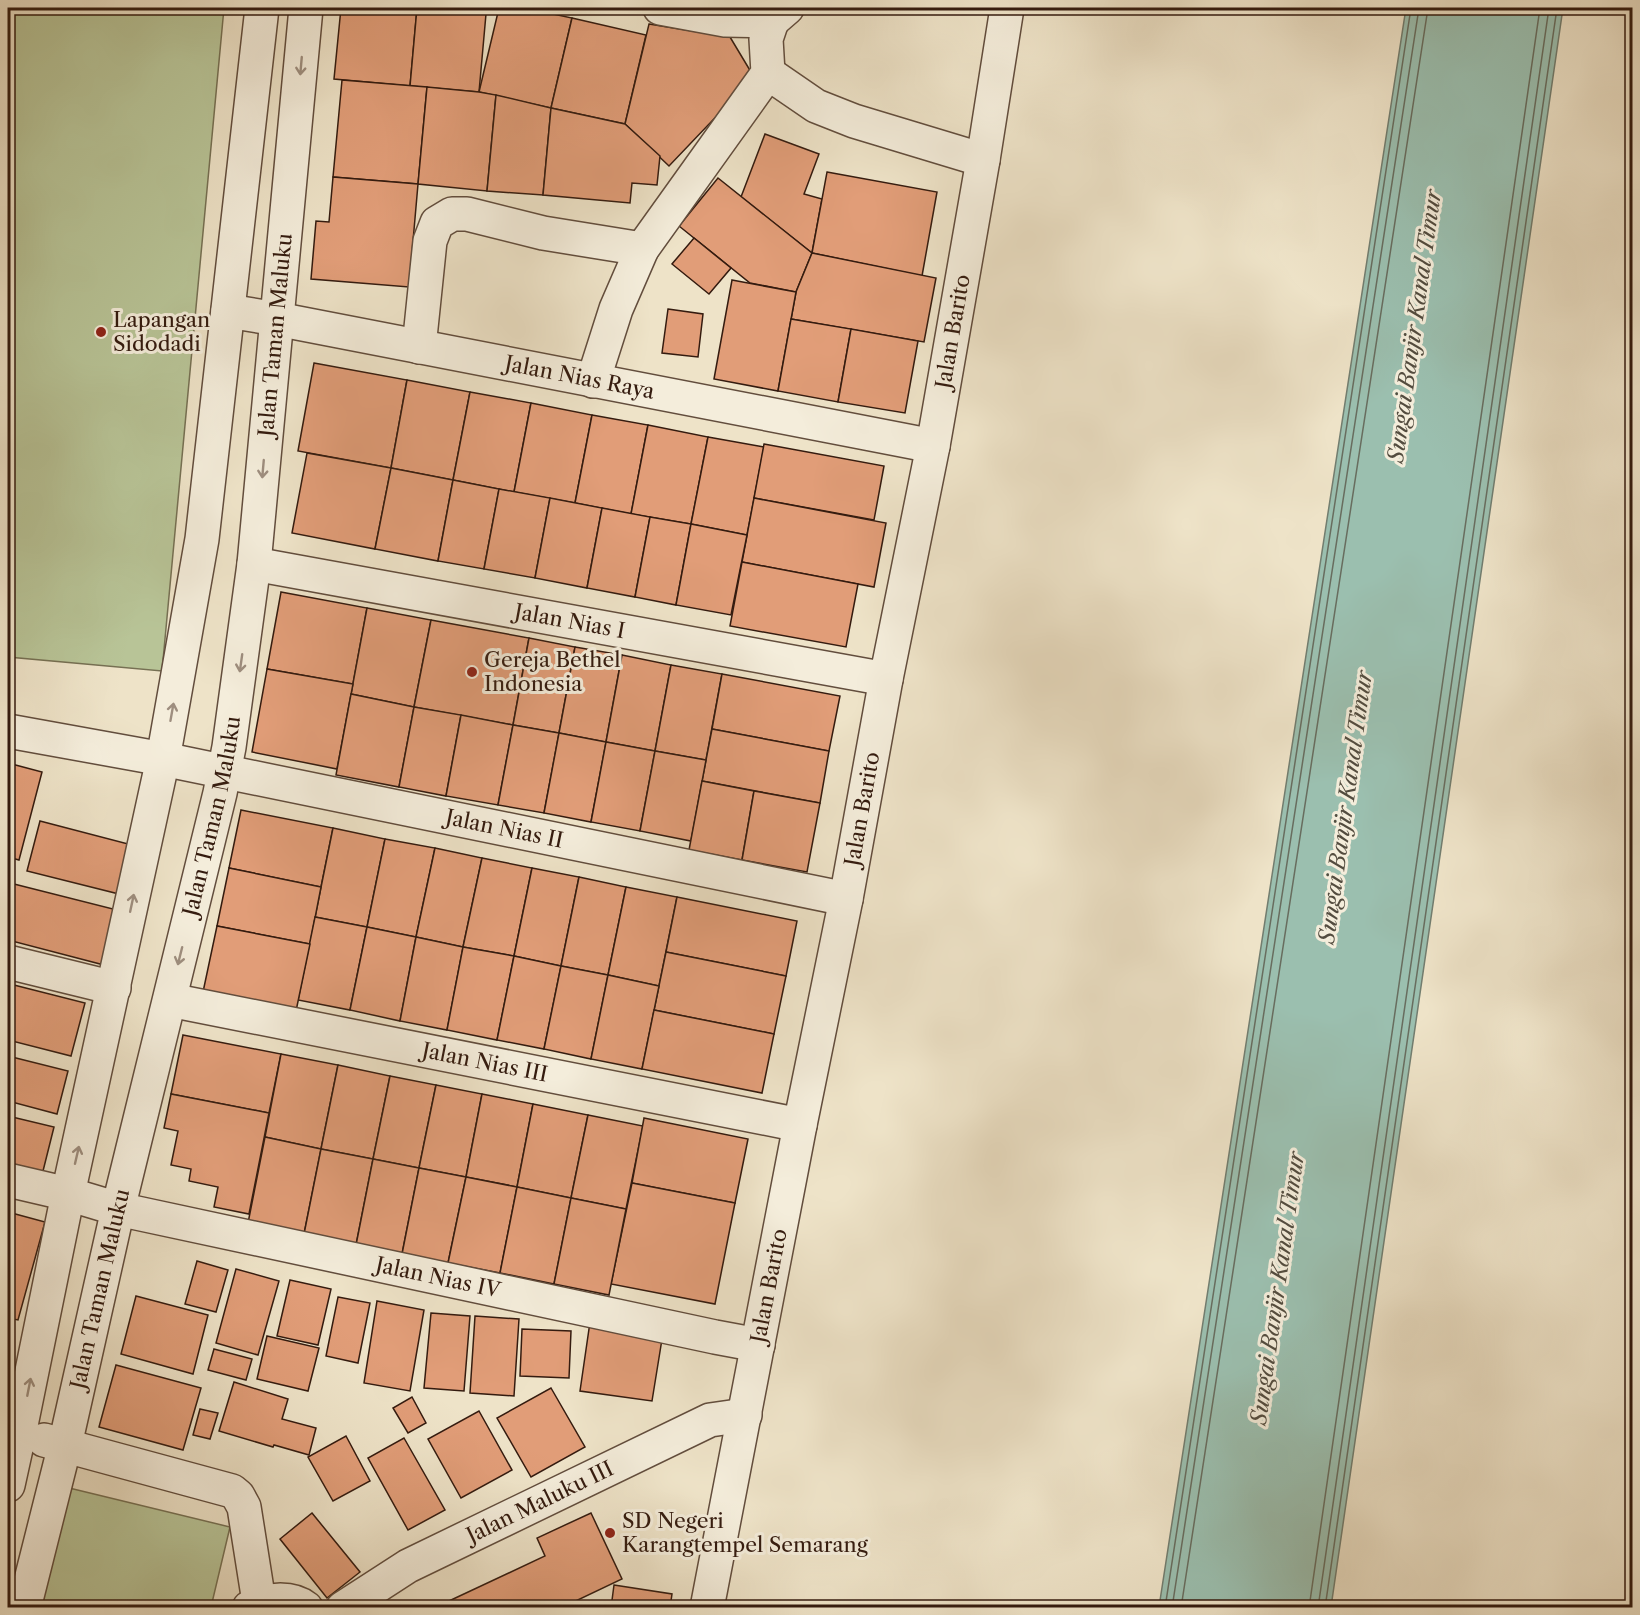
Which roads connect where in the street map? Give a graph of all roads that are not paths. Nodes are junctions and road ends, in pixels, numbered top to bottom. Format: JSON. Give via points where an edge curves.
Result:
{"nodes":[{"id":1,"x":262,"y":8,"type":"edge"},
{"id":2,"x":306,"y":8,"type":"edge"},
{"id":3,"x":660,"y":8,"type":"edge"},
{"id":4,"x":1007,"y":8,"type":"edge"},
{"id":5,"x":779,"y":14,"type":"edge"},
{"id":6,"x":768,"y":73,"type":"junction"},
{"id":7,"x":983,"y":160,"type":"junction"},
{"id":8,"x":642,"y":249,"type":"junction"},
{"id":9,"x":228,"y":311,"type":"junction"},
{"id":10,"x":277,"y":320,"type":"junction"},
{"id":11,"x":419,"y":347,"type":"junction"},
{"id":12,"x":593,"y":381,"type":"junction"},
{"id":13,"x":933,"y":446,"type":"junction"},
{"id":14,"x":254,"y":564,"type":"junction"},
{"id":15,"x":886,"y":679,"type":"junction"},
{"id":16,"x":8,"y":731,"type":"edge"},
{"id":17,"x":163,"y":759,"type":"junction"},
{"id":18,"x":224,"y":772,"type":"junction"},
{"id":19,"x":846,"y":899,"type":"junction"},
{"id":20,"x":8,"y":962,"type":"edge"},
{"id":21,"x":114,"y":988,"type":"junction"},
{"id":22,"x":170,"y":1000,"type":"junction"},
{"id":23,"x":800,"y":1125,"type":"junction"},
{"id":24,"x":8,"y":1180,"type":"edge"},
{"id":25,"x":68,"y":1194,"type":"junction"},
{"id":26,"x":118,"y":1209,"type":"junction"},
{"id":27,"x":758,"y":1345,"type":"junction"},
{"id":28,"x":745,"y":1415,"type":"junction"},
{"id":29,"x":13,"y":1433,"type":"edge"},
{"id":30,"x":65,"y":1445,"type":"junction"},
{"id":31,"x":8,"y":1485,"type":"edge"},
{"id":32,"x":254,"y":1605,"type":"edge"},
{"id":33,"x":24,"y":1608,"type":"edge"},
{"id":34,"x":306,"y":1608,"type":"edge"},
{"id":35,"x":344,"y":1608,"type":"edge"},
{"id":36,"x":707,"y":1608,"type":"edge"}],
"edges":[{"from":1,"to":9,"type":"street"},
{"from":2,"to":10,"type":"street","name":"Jalan Taman Maluku","one_way":true},
{"from":3,"to":5,"type":"street","via":[[725,20]]},
{"from":4,"to":7,"type":"street","name":"Jalan Barito"},
{"from":5,"to":6,"type":"street","via":[[766,39]]},
{"from":6,"to":7,"type":"street","via":[[816,106]]},
{"from":6,"to":8,"type":"street"},
{"from":7,"to":13,"type":"street","name":"Jalan Barito"},
{"from":8,"to":11,"type":"street","via":[[453,214],[437,223],[430,241]]},
{"from":8,"to":12,"type":"street","via":[[616,309]]},
{"from":9,"to":10,"type":"street","name":"Jalan Nias Raya"},
{"from":17,"to":9,"type":"street","one_way":true,"via":[[202,539]]},
{"from":10,"to":11,"type":"street","name":"Jalan Nias Raya"},
{"from":10,"to":14,"type":"street","name":"Jalan Taman Maluku","one_way":true},
{"from":11,"to":12,"type":"street","name":"Jalan Nias Raya"},
{"from":12,"to":13,"type":"street","name":"Jalan Nias Raya"},
{"from":13,"to":15,"type":"street","name":"Jalan Barito"},
{"from":14,"to":15,"type":"street","name":"Jalan Nias I"},
{"from":14,"to":18,"type":"street","name":"Jalan Taman Maluku","one_way":true},
{"from":15,"to":19,"type":"street","name":"Jalan Barito"},
{"from":16,"to":17,"type":"street","name":"Jalan Nias II"},
{"from":17,"to":18,"type":"street","name":"Jalan Nias II"},
{"from":21,"to":17,"type":"street","one_way":true},
{"from":18,"to":19,"type":"street","name":"Jalan Nias II"},
{"from":18,"to":22,"type":"street","name":"Jalan Taman Maluku","one_way":true},
{"from":19,"to":23,"type":"street","name":"Jalan Barito"},
{"from":20,"to":21,"type":"street"},
{"from":25,"to":21,"type":"street","one_way":true},
{"from":22,"to":23,"type":"street","name":"Jalan Nias III"},
{"from":22,"to":26,"type":"street","name":"Jalan Taman Maluku"},
{"from":23,"to":27,"type":"street","name":"Jalan Barito"},
{"from":24,"to":25,"type":"street","name":"Jalan Nias IV"},
{"from":25,"to":26,"type":"street","name":"Jalan Nias IV"},
{"from":29,"to":25,"type":"street","one_way":true},
{"from":26,"to":27,"type":"street","name":"Jalan Nias IV"},
{"from":26,"to":30,"type":"street","name":"Jalan Taman Maluku"},
{"from":27,"to":28,"type":"street","name":"Jalan Barito"},
{"from":28,"to":35,"type":"street","name":"Jalan Maluku III","via":[[710,1420],[408,1566]]},
{"from":28,"to":36,"type":"street","name":"Jalan Barito"},
{"from":29,"to":30,"type":"street"},
{"from":29,"to":31,"type":"street"},
{"from":30,"to":32,"type":"street","via":[[232,1491],[238,1496],[244,1507]]},
{"from":30,"to":33,"type":"street","name":"Jalan Taman Maluku"},
{"from":32,"to":34,"type":"street","via":[[274,1599]]}]}
